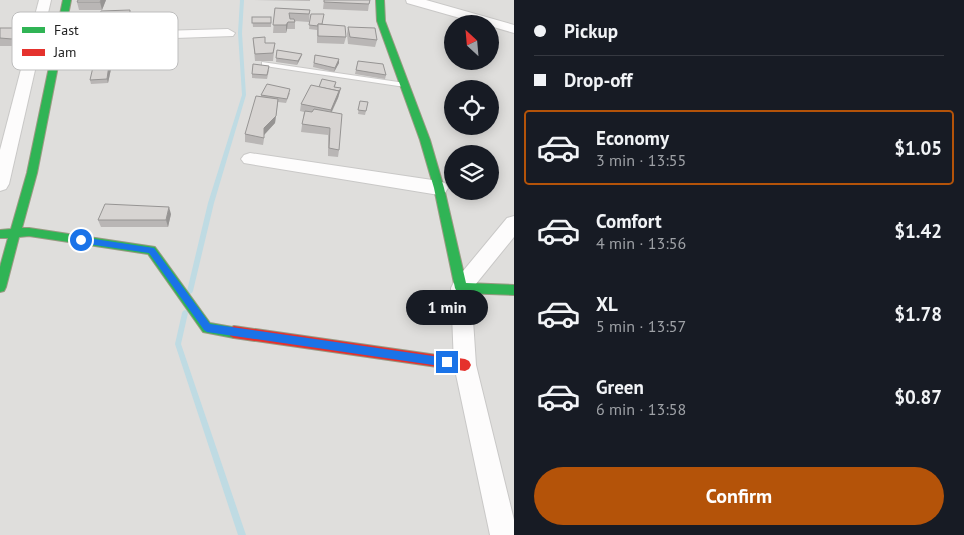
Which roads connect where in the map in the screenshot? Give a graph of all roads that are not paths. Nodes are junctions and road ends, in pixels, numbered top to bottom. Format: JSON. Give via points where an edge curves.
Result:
{"nodes":[{"id":1,"x":45,"y":0,"type":"edge"},
{"id":2,"x":380,"y":0,"type":"edge"},
{"id":3,"x":412,"y":0,"type":"edge"},
{"id":4,"x":41,"y":12,"type":"edge"},
{"id":5,"x":514,"y":29,"type":"edge"},
{"id":6,"x":228,"y":33,"type":"dead end"},
{"id":7,"x":178,"y":34,"type":"edge"},
{"id":8,"x":265,"y":64,"type":"edge"},
{"id":9,"x":23,"y":70,"type":"edge"},
{"id":10,"x":53,"y":70,"type":"edge"},
{"id":11,"x":405,"y":85,"type":"junction"},
{"id":12,"x":7,"y":121,"type":"edge"},
{"id":13,"x":250,"y":158,"type":"dead end"},
{"id":14,"x":0,"y":184,"type":"edge"},
{"id":15,"x":439,"y":188,"type":"junction"},
{"id":16,"x":514,"y":223,"type":"edge"},
{"id":17,"x":15,"y":233,"type":"junction"},
{"id":18,"x":0,"y":234,"type":"edge"},
{"id":19,"x":0,"y":287,"type":"edge"},
{"id":20,"x":461,"y":288,"type":"junction"},
{"id":21,"x":514,"y":290,"type":"edge"},
{"id":22,"x":465,"y":365,"type":"junction"},
{"id":23,"x":504,"y":535,"type":"edge"}],
"edges":[{"from":1,"to":4,"type":"street"},
{"from":2,"to":11,"type":"street","via":[[381,20]]},
{"from":3,"to":5,"type":"street"},
{"from":6,"to":7,"type":"street"},
{"from":8,"to":11,"type":"lane"},
{"from":9,"to":12,"type":"street"},
{"from":10,"to":17,"type":"street","via":[[32,173]]},
{"from":11,"to":15,"type":"street"},
{"from":12,"to":14,"type":"street"},
{"from":13,"to":15,"type":"street"},
{"from":15,"to":20,"type":"street"},
{"from":16,"to":20,"type":"street"},
{"from":17,"to":18,"type":"street"},
{"from":17,"to":19,"type":"street"},
{"from":17,"to":22,"type":"street","via":[[29,232],[151,250],[207,328]]},
{"from":20,"to":21,"type":"street"},
{"from":20,"to":22,"type":"street"},
{"from":22,"to":23,"type":"street"}]}
